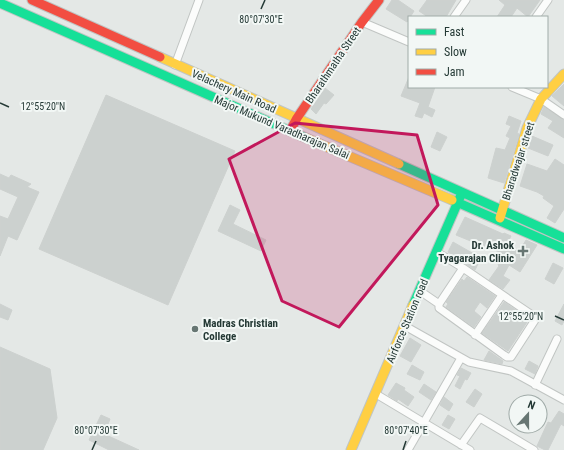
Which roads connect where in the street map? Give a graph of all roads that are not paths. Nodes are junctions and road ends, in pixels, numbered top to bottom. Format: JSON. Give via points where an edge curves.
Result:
{"nodes":[{"id":1,"x":32,"y":0,"type":"edge"},
{"id":2,"x":199,"y":0,"type":"edge"},
{"id":3,"x":379,"y":0,"type":"edge"},
{"id":4,"x":466,"y":0,"type":"edge"},
{"id":5,"x":548,"y":0,"type":"edge"},
{"id":6,"x":0,"y":3,"type":"edge"},
{"id":7,"x":455,"y":16,"type":"edge"},
{"id":8,"x":537,"y":16,"type":"edge"},
{"id":9,"x":362,"y":22,"type":"junction"},
{"id":10,"x":408,"y":42,"type":"edge"},
{"id":11,"x":175,"y":65,"type":"junction"},
{"id":12,"x":564,"y":74,"type":"edge"},
{"id":13,"x":514,"y":88,"type":"edge"},
{"id":14,"x":541,"y":99,"type":"junction"},
{"id":15,"x":564,"y":115,"type":"edge"},
{"id":16,"x":296,"y":118,"type":"junction"},
{"id":17,"x":290,"y":131,"type":"junction"},
{"id":18,"x":462,"y":192,"type":"junction"},
{"id":19,"x":458,"y":202,"type":"junction"},
{"id":20,"x":502,"y":210,"type":"junction"},
{"id":21,"x":499,"y":220,"type":"junction"},
{"id":22,"x":564,"y":238,"type":"edge"},
{"id":23,"x":564,"y":249,"type":"edge"},
{"id":24,"x":437,"y":252,"type":"junction"},
{"id":25,"x":463,"y":268,"type":"junction"},
{"id":26,"x":420,"y":291,"type":"junction"},
{"id":27,"x":502,"y":295,"type":"junction"},
{"id":28,"x":440,"y":304,"type":"junction"},
{"id":29,"x":405,"y":326,"type":"junction"},
{"id":30,"x":475,"y":335,"type":"junction"},
{"id":31,"x":557,"y":340,"type":"dead end"},
{"id":32,"x":461,"y":358,"type":"junction"},
{"id":33,"x":536,"y":385,"type":"junction"},
{"id":34,"x":376,"y":394,"type":"junction"},
{"id":35,"x":564,"y":400,"type":"edge"},
{"id":36,"x":423,"y":422,"type":"junction"},
{"id":37,"x":461,"y":444,"type":"junction"},
{"id":38,"x":350,"y":450,"type":"edge"},
{"id":39,"x":408,"y":450,"type":"edge"},
{"id":40,"x":470,"y":450,"type":"edge"},
{"id":41,"x":534,"y":450,"type":"edge"}],
"edges":[{"from":1,"to":11,"type":"main road","name":"Velachery Main Road"},
{"from":2,"to":11,"type":"street"},
{"from":3,"to":9,"type":"main road","name":"Bharathmatha Street"},
{"from":4,"to":7,"type":"street"},
{"from":5,"to":8,"type":"street"},
{"from":6,"to":17,"type":"main road","name":"Major Mukund Varadharajan Salai"},
{"from":9,"to":10,"type":"street"},
{"from":9,"to":16,"type":"main road","name":"Bharathmatha Street"},
{"from":11,"to":16,"type":"main road","name":"Velachery Main Road"},
{"from":12,"to":14,"type":"main road","name":"Bharadwajar street"},
{"from":13,"to":14,"type":"street"},
{"from":14,"to":15,"type":"street"},
{"from":14,"to":20,"type":"main road","name":"Bharadwajar street","via":[[527,128]]},
{"from":16,"to":17,"type":"main road","name":"Bharathmatha Street"},
{"from":16,"to":18,"type":"main road","name":"Velachery Main Road"},
{"from":17,"to":19,"type":"main road","name":"Major Mukund Varadharajan Salai"},
{"from":18,"to":19,"type":"main road","name":"Airforce Station road"},
{"from":18,"to":20,"type":"main road","name":"Velachery Main Road"},
{"from":19,"to":21,"type":"main road","name":"Major Mukund Varadharajan Salai"},
{"from":19,"to":24,"type":"main road","name":"Airforce Station road"},
{"from":20,"to":21,"type":"main road","name":"Bharadwajar street"},
{"from":20,"to":22,"type":"main road"},
{"from":21,"to":23,"type":"main road","name":"Major Mukund Varadharajan Salai"},
{"from":24,"to":25,"type":"street"},
{"from":24,"to":26,"type":"main road","name":"Airforce Station road"},
{"from":25,"to":27,"type":"street"},
{"from":25,"to":28,"type":"street"},
{"from":26,"to":28,"type":"street"},
{"from":26,"to":29,"type":"main road","name":"Airforce Station road"},
{"from":27,"to":30,"type":"street"},
{"from":27,"to":30,"type":"street","via":[[535,317],[511,357],[507,357]]},
{"from":28,"to":30,"type":"street","via":[[439,308]]},
{"from":29,"to":32,"type":"street"},
{"from":29,"to":34,"type":"main road","name":"Airforce Station road"},
{"from":31,"to":33,"type":"street"},
{"from":32,"to":33,"type":"street","via":[[510,371]]},
{"from":32,"to":36,"type":"street"},
{"from":33,"to":35,"type":"street"},
{"from":34,"to":36,"type":"street"},
{"from":34,"to":38,"type":"main road","name":"Airforce Station road"},
{"from":36,"to":37,"type":"street"},
{"from":36,"to":39,"type":"street"},
{"from":37,"to":40,"type":"street"},
{"from":37,"to":41,"type":"street","via":[[480,418]]}]}
